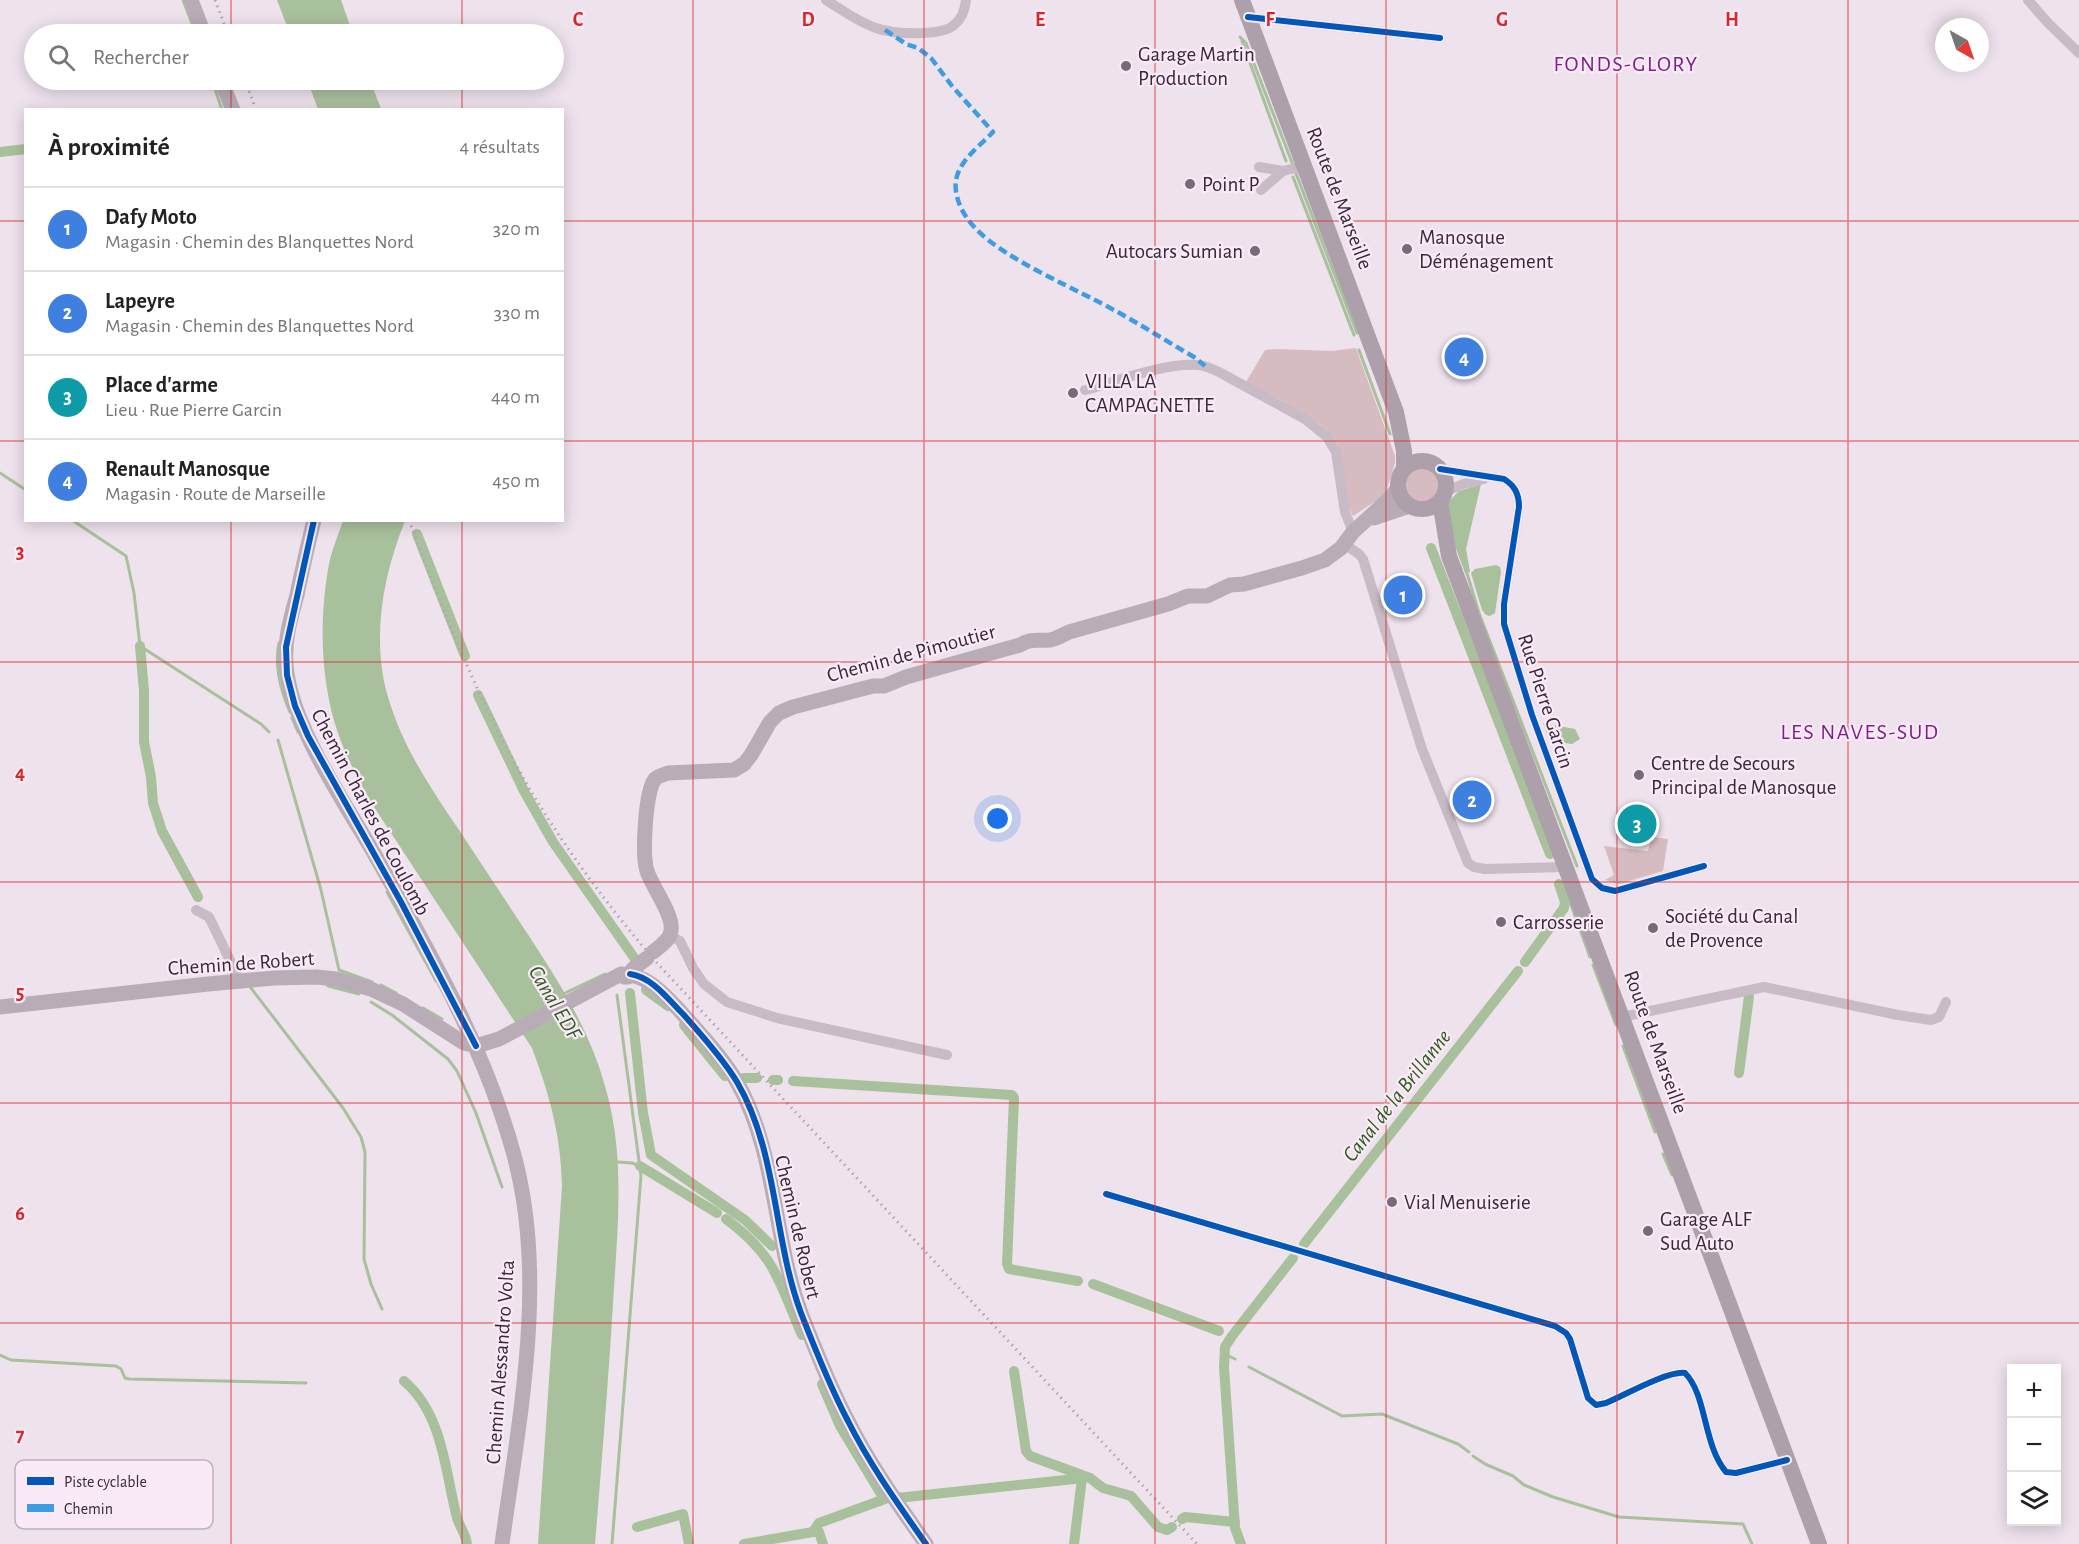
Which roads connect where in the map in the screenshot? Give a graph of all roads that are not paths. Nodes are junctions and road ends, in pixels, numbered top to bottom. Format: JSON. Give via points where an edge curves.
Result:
{"nodes":[{"id":1,"x":191,"y":0,"type":"edge"},
{"id":2,"x":826,"y":0,"type":"edge"},
{"id":3,"x":966,"y":0,"type":"edge"},
{"id":4,"x":1242,"y":0,"type":"edge"},
{"id":5,"x":2028,"y":0,"type":"edge"},
{"id":6,"x":1248,"y":17,"type":"junction"},
{"id":7,"x":200,"y":24,"type":"edge"},
{"id":8,"x":1440,"y":38,"type":"dead end"},
{"id":9,"x":2079,"y":54,"type":"edge"},
{"id":10,"x":225,"y":90,"type":"edge"},
{"id":11,"x":232,"y":108,"type":"edge"},
{"id":12,"x":1259,"y":166,"type":"dead end"},
{"id":13,"x":1304,"y":166,"type":"junction"},
{"id":14,"x":1283,"y":171,"type":"junction"},
{"id":15,"x":1261,"y":190,"type":"dead end"},
{"id":16,"x":1085,"y":390,"type":"dead end"},
{"id":17,"x":1396,"y":412,"type":"junction"},
{"id":18,"x":1434,"y":465,"type":"junction"},
{"id":19,"x":1404,"y":469,"type":"junction"},
{"id":20,"x":1500,"y":478,"type":"junction"},
{"id":21,"x":1398,"y":488,"type":"junction"},
{"id":22,"x":1442,"y":496,"type":"junction"},
{"id":23,"x":1415,"y":507,"type":"junction"},
{"id":24,"x":1366,"y":521,"type":"junction"},
{"id":25,"x":314,"y":522,"type":"edge"},
{"id":26,"x":1349,"y":538,"type":"junction"},
{"id":27,"x":1449,"y":556,"type":"junction"},
{"id":28,"x":1704,"y":866,"type":"dead end"},
{"id":29,"x":1566,"y":867,"type":"junction"},
{"id":30,"x":196,"y":910,"type":"dead end"},
{"id":31,"x":670,"y":936,"type":"junction"},
{"id":32,"x":632,"y":978,"type":"junction"},
{"id":33,"x":240,"y":981,"type":"junction"},
{"id":34,"x":1946,"y":1002,"type":"dead end"},
{"id":35,"x":0,"y":1007,"type":"edge"},
{"id":36,"x":458,"y":1008,"type":"junction"},
{"id":37,"x":1622,"y":1017,"type":"junction"},
{"id":38,"x":445,"y":1031,"type":"junction"},
{"id":39,"x":476,"y":1046,"type":"junction"},
{"id":40,"x":947,"y":1055,"type":"dead end"},
{"id":41,"x":1106,"y":1194,"type":"dead end"},
{"id":42,"x":1787,"y":1460,"type":"junction"},
{"id":43,"x":502,"y":1544,"type":"edge"},
{"id":44,"x":926,"y":1544,"type":"edge"},
{"id":45,"x":1819,"y":1544,"type":"edge"}],
"edges":[{"from":1,"to":7,"type":"street"},
{"from":2,"to":3,"type":"street","via":[[878,29],[924,32],[953,26],[961,17]]},
{"from":4,"to":6,"type":"main road","name":"Route de Marseille"},
{"from":5,"to":9,"type":"street"},
{"from":6,"to":8,"type":"street"},
{"from":6,"to":13,"type":"main road","name":"Route de Marseille"},
{"from":10,"to":11,"type":"street"},
{"from":12,"to":14,"type":"street"},
{"from":13,"to":14,"type":"street"},
{"from":13,"to":17,"type":"main road","name":"Route de Marseille"},
{"from":14,"to":15,"type":"street"},
{"from":16,"to":26,"type":"street","via":[[1166,369],[1205,366],[1305,419],[1327,437],[1336,452]]},
{"from":17,"to":18,"type":"main road","name":"Route de Marseille","via":[[1416,448]]},
{"from":17,"to":19,"type":"main road","name":"Route de Marseille"},
{"from":18,"to":19,"type":"main road","via":[[1417,461]]},
{"from":18,"to":20,"type":"street"},
{"from":18,"to":22,"type":"main road","via":[[1445,478]]},
{"from":19,"to":21,"type":"main road"},
{"from":20,"to":22,"type":"street","via":[[1470,481]]},
{"from":20,"to":28,"type":"street","name":"Rue Pierre Garcin","via":[[1515,488],[1519,503],[1504,624],[1589,875],[1600,887],[1615,891]]},
{"from":21,"to":23,"type":"main road","via":[[1401,497]]},
{"from":21,"to":24,"type":"street","name":"Chemin de Pimoutier"},
{"from":22,"to":23,"type":"main road","via":[[1429,508]]},
{"from":22,"to":27,"type":"main road","name":"Route de Marseille"},
{"from":23,"to":24,"type":"street","name":"Chemin de Pimoutier"},
{"from":23,"to":27,"type":"main road","name":"Route de Marseille","via":[[1439,536]]},
{"from":24,"to":26,"type":"street","name":"Chemin de Pimoutier"},
{"from":25,"to":36,"type":"street","name":"Chemin Charles de Coulomb","via":[[286,646],[287,675],[296,706]]},
{"from":26,"to":29,"type":"street","via":[[1363,559],[1422,749],[1468,863],[1485,869]]},
{"from":26,"to":31,"type":"street","name":"Chemin de Pimoutier","via":[[1331,557],[1302,568],[1230,585],[1203,597],[1188,596],[884,686],[793,707],[775,716],[751,756],[739,767],[722,772],[660,776],[652,784],[644,852],[648,874],[671,920]]},
{"from":27,"to":29,"type":"main road","name":"Route de Marseille"},
{"from":29,"to":37,"type":"main road","name":"Route de Marseille"},
{"from":30,"to":33,"type":"street","via":[[209,917]]},
{"from":31,"to":32,"type":"street"},
{"from":31,"to":40,"type":"street","via":[[680,941],[704,984],[727,1002],[777,1018]]},
{"from":32,"to":39,"type":"street","via":[[621,974],[499,1039]]},
{"from":32,"to":44,"type":"street","name":"Chemin de Robert","via":[[647,980],[655,987],[697,1030],[736,1080],[764,1150],[788,1273],[802,1314],[848,1421],[881,1479]]},
{"from":33,"to":35,"type":"street","name":"Chemin de Robert"},
{"from":33,"to":38,"type":"street","name":"Chemin de Robert","via":[[316,977],[354,983],[387,996]]},
{"from":34,"to":37,"type":"street","via":[[1940,1017],[1931,1020],[1764,987]]},
{"from":36,"to":38,"type":"street","via":[[455,1025]]},
{"from":36,"to":39,"type":"street","name":"Chemin Charles de Coulomb"},
{"from":37,"to":42,"type":"main road","name":"Route de Marseille"},
{"from":38,"to":39,"type":"street","name":"Chemin de Robert"},
{"from":39,"to":43,"type":"street","name":"Chemin Alessandro Volta","via":[[515,1157],[529,1230],[530,1286],[520,1419]]},
{"from":41,"to":42,"type":"street","via":[[1555,1326],[1570,1339],[1588,1398],[1596,1405],[1668,1375],[1685,1373],[1694,1386],[1715,1457],[1725,1472],[1736,1473]]},
{"from":42,"to":45,"type":"main road","name":"Route de Marseille"}]}
